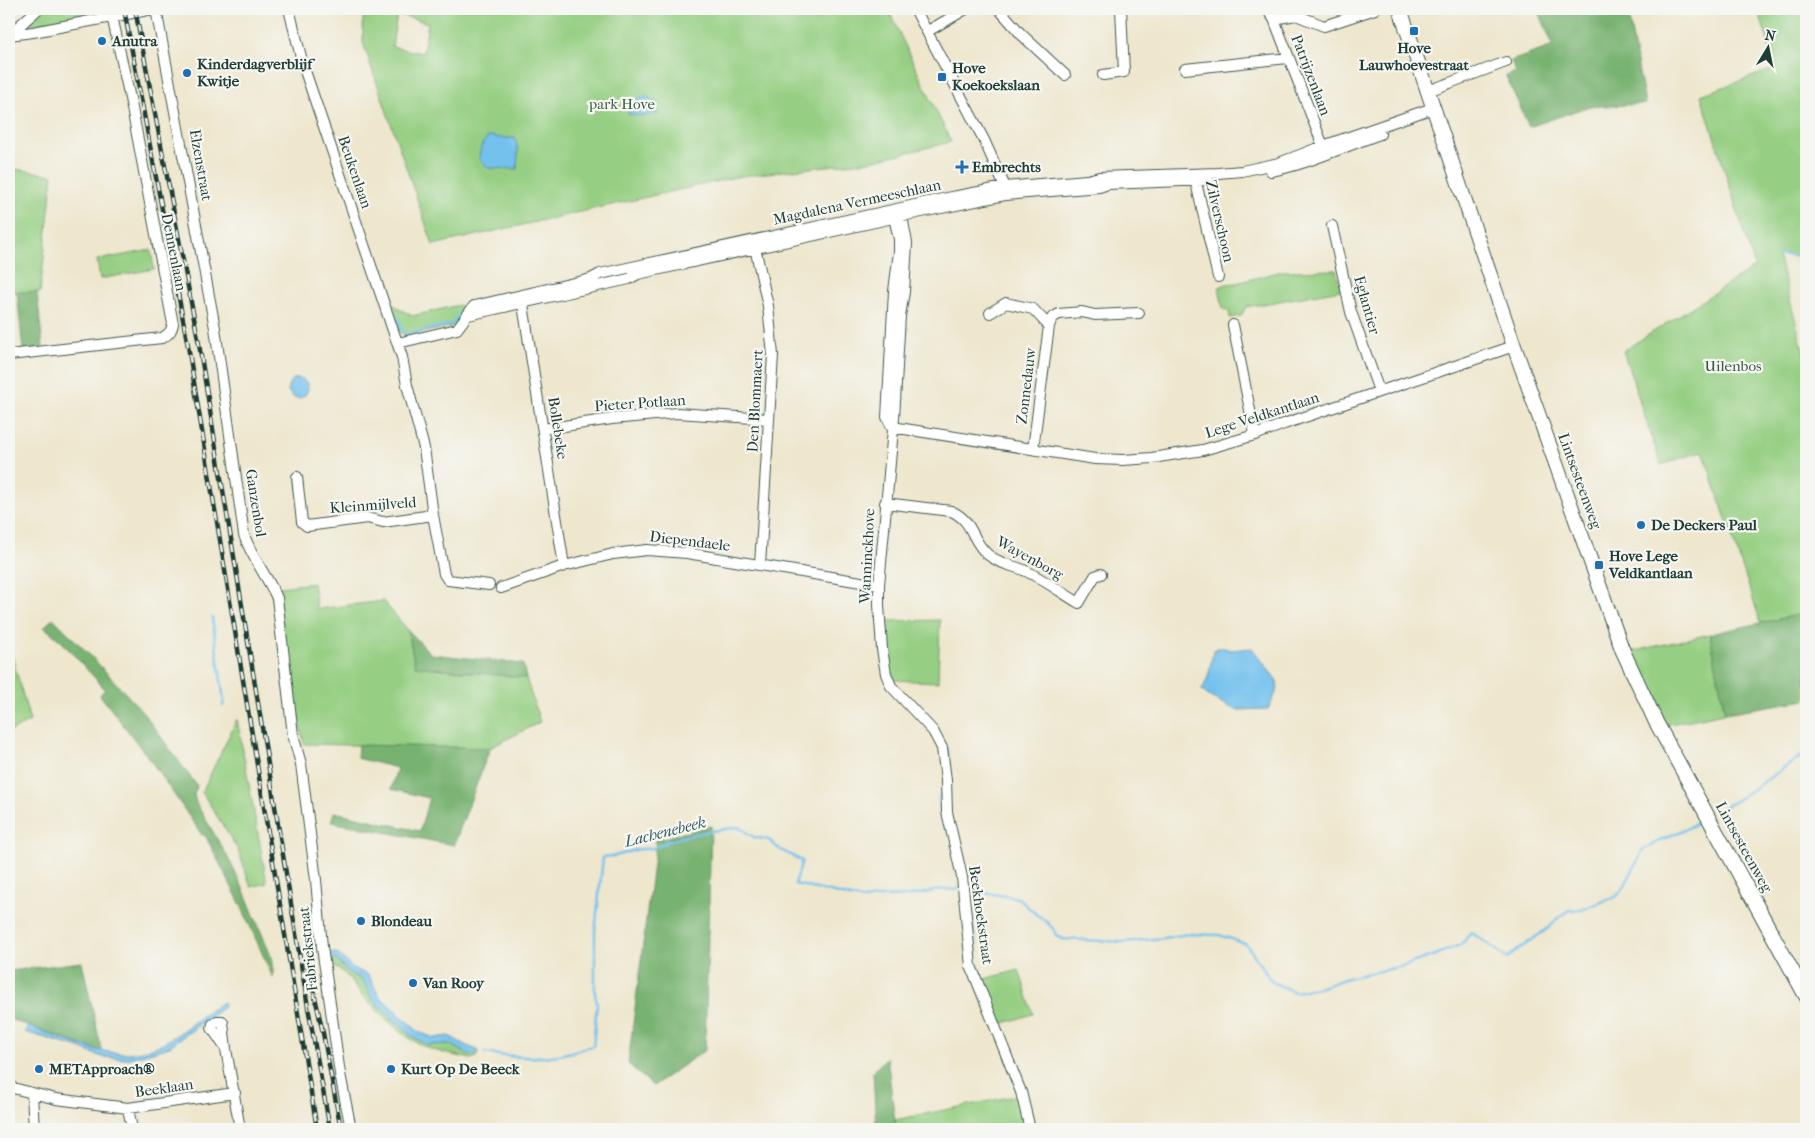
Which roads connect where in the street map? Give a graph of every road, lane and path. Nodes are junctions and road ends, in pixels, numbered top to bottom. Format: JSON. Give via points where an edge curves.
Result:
{"nodes":[{"id":1,"x":38,"y":9,"type":"edge"},
{"id":2,"x":155,"y":9,"type":"edge"},
{"id":3,"x":289,"y":9,"type":"edge"},
{"id":4,"x":916,"y":9,"type":"edge"},
{"id":5,"x":966,"y":9,"type":"edge"},
{"id":6,"x":999,"y":9,"type":"edge"},
{"id":7,"x":1121,"y":9,"type":"edge"},
{"id":8,"x":1267,"y":9,"type":"edge"},
{"id":9,"x":1375,"y":9,"type":"edge"},
{"id":10,"x":1400,"y":9,"type":"edge"},
{"id":11,"x":112,"y":16,"type":"junction"},
{"id":12,"x":1274,"y":19,"type":"junction"},
{"id":13,"x":928,"y":31,"type":"junction"},
{"id":14,"x":9,"y":35,"type":"edge"},
{"id":15,"x":1288,"y":58,"type":"junction"},
{"id":16,"x":1506,"y":62,"type":"dead end"},
{"id":17,"x":1184,"y":69,"type":"dead end"},
{"id":18,"x":1065,"y":75,"type":"dead end"},
{"id":19,"x":1103,"y":75,"type":"dead end"},
{"id":20,"x":1428,"y":91,"type":"junction"},
{"id":21,"x":1434,"y":111,"type":"junction"},
{"id":22,"x":1324,"y":150,"type":"junction"},
{"id":23,"x":1194,"y":176,"type":"junction"},
{"id":24,"x":1005,"y":191,"type":"junction"},
{"id":25,"x":897,"y":213,"type":"junction"},
{"id":26,"x":1332,"y":226,"type":"dead end"},
{"id":27,"x":754,"y":244,"type":"junction"},
{"id":28,"x":1218,"y":277,"type":"dead end"},
{"id":29,"x":522,"y":299,"type":"junction"},
{"id":30,"x":990,"y":313,"type":"dead end"},
{"id":31,"x":1139,"y":313,"type":"dead end"},
{"id":32,"x":1233,"y":325,"type":"dead end"},
{"id":33,"x":1049,"y":326,"type":"junction"},
{"id":34,"x":215,"y":328,"type":"joint"},
{"id":35,"x":398,"y":344,"type":"junction"},
{"id":36,"x":1514,"y":346,"type":"junction"},
{"id":37,"x":9,"y":354,"type":"edge"},
{"id":38,"x":1379,"y":391,"type":"junction"},
{"id":39,"x":769,"y":419,"type":"junction"},
{"id":40,"x":892,"y":427,"type":"junction"},
{"id":41,"x":543,"y":429,"type":"junction"},
{"id":42,"x":1255,"y":436,"type":"junction"},
{"id":43,"x":1033,"y":449,"type":"junction"},
{"id":44,"x":297,"y":477,"type":"dead end"},
{"id":45,"x":885,"y":503,"type":"junction"},
{"id":46,"x":433,"y":515,"type":"junction"},
{"id":47,"x":760,"y":565,"type":"junction"},
{"id":48,"x":564,"y":566,"type":"junction"},
{"id":49,"x":1101,"y":574,"type":"dead end"},
{"id":50,"x":489,"y":585,"type":"dead end"},
{"id":51,"x":879,"y":585,"type":"junction"},
{"id":52,"x":501,"y":588,"type":"dead end"},
{"id":53,"x":891,"y":686,"type":"joint"},
{"id":54,"x":301,"y":764,"type":"joint"},
{"id":55,"x":1806,"y":996,"type":"edge"},
{"id":56,"x":226,"y":1050,"type":"dead end"},
{"id":57,"x":9,"y":1087,"type":"edge"},
{"id":58,"x":235,"y":1093,"type":"junction"},
{"id":59,"x":32,"y":1094,"type":"junction"},
{"id":60,"x":128,"y":1108,"type":"junction"},
{"id":61,"x":34,"y":1129,"type":"edge"},
{"id":62,"x":132,"y":1129,"type":"edge"},
{"id":63,"x":240,"y":1129,"type":"edge"},
{"id":64,"x":352,"y":1129,"type":"edge"},
{"id":65,"x":1030,"y":1129,"type":"edge"}],
"edges":[{"from":1,"to":14,"type":"street"},
{"from":2,"to":11,"type":"street"},
{"from":2,"to":34,"type":"street","name":"Elzenstraat"},
{"from":3,"to":35,"type":"street","name":"Beukenlaan","via":[[303,65]]},
{"from":4,"to":13,"type":"street"},
{"from":5,"to":13,"type":"street"},
{"from":6,"to":18,"type":"street"},
{"from":7,"to":19,"type":"street","via":[[1124,72]]},
{"from":8,"to":12,"type":"street","name":"Patrijzenlaan"},
{"from":9,"to":12,"type":"street","via":[[1324,26],[1296,16]]},
{"from":10,"to":20,"type":"street","name":"Lintsesteenweg"},
{"from":11,"to":14,"type":"street"},
{"from":11,"to":37,"type":"street","name":"Dennenlaan","via":[[172,324],[169,334],[162,338]]},
{"from":12,"to":15,"type":"street","name":"Patrijzenlaan"},
{"from":13,"to":24,"type":"street","via":[[984,140]]},
{"from":15,"to":17,"type":"street"},
{"from":15,"to":22,"type":"street","name":"Patrijzenlaan"},
{"from":16,"to":20,"type":"street"},
{"from":20,"to":21,"type":"street","name":"Lintsesteenweg"},
{"from":21,"to":22,"type":"street","name":"Magdalena Vermeeschlaan"},
{"from":21,"to":36,"type":"street","name":"Lintsesteenweg"},
{"from":22,"to":23,"type":"street","name":"Magdalena Vermeeschlaan","via":[[1252,169]]},
{"from":23,"to":24,"type":"street","name":"Magdalena Vermeeschlaan","via":[[1099,177]]},
{"from":23,"to":28,"type":"street","name":"Zilverschoon"},
{"from":24,"to":25,"type":"street","name":"Magdalena Vermeeschlaan"},
{"from":25,"to":27,"type":"street","name":"Magdalena Vermeeschlaan"},
{"from":25,"to":40,"type":"street","name":"Wanninckhove","via":[[907,243]]},
{"from":26,"to":38,"type":"street","name":"Eglantier","via":[[1351,312]]},
{"from":27,"to":29,"type":"street","name":"Magdalena Vermeeschlaan","via":[[629,279]]},
{"from":27,"to":39,"type":"street","name":"Den Blommaert","via":[[772,336]]},
{"from":29,"to":35,"type":"street","name":"Magdalena Vermeeschlaan","via":[[474,306],[457,329]]},
{"from":29,"to":41,"type":"street","name":"Bollebeke"},
{"from":30,"to":33,"type":"street","via":[[1006,303],[1032,308]]},
{"from":31,"to":33,"type":"street","via":[[1059,314],[1052,318]]},
{"from":32,"to":42,"type":"street"},
{"from":33,"to":43,"type":"street","name":"Zonnedauw"},
{"from":34,"to":54,"type":"street","name":"Ganzenbol","via":[[244,534],[277,598],[293,735]]},
{"from":35,"to":46,"type":"street","name":"Kleinmijlveld","via":[[424,448]]},
{"from":36,"to":38,"type":"street","name":"Lege Veldkantlaan"},
{"from":36,"to":55,"type":"street","name":"Lintsesteenweg","via":[[1631,672]]},
{"from":38,"to":42,"type":"street","name":"Lege Veldkantlaan"},
{"from":39,"to":41,"type":"street","name":"Pieter Potlaan","via":[[677,413]]},
{"from":39,"to":47,"type":"street","name":"Den Blommaert"},
{"from":40,"to":43,"type":"street","name":"Lege Veldkantlaan"},
{"from":40,"to":45,"type":"street","name":"Wanninckhove"},
{"from":41,"to":48,"type":"street","name":"Bollebeke"},
{"from":42,"to":43,"type":"street","name":"Lege Veldkantlaan","via":[[1203,450],[1152,458],[1095,458]]},
{"from":44,"to":46,"type":"street","name":"Kleinmijlveld","via":[[302,522],[307,526],[367,518],[383,522]]},
{"from":45,"to":49,"type":"street","name":"Wayenborg","via":[[957,514],[967,522],[987,553],[1004,564],[1028,572],[1079,603],[1095,576]]},
{"from":45,"to":51,"type":"street","name":"Wanninckhove"},
{"from":46,"to":50,"type":"street","name":"Kleinmijlveld","via":[[446,578]]},
{"from":47,"to":48,"type":"street","name":"Diependaele","via":[[647,550],[613,554]]},
{"from":47,"to":51,"type":"street","name":"Diependaele"},
{"from":48,"to":52,"type":"street","name":"Diependaele"},
{"from":51,"to":53,"type":"street","name":"Wanninckhove","via":[[883,665]]},
{"from":53,"to":65,"type":"street","name":"Beekhoekstraat","via":[[933,730],[942,748],[946,812],[962,878],[971,966],[1021,1092]]},
{"from":54,"to":64,"type":"street","name":"Fabriekstraat","via":[[326,980]]},
{"from":56,"to":58,"type":"street"},
{"from":57,"to":59,"type":"street","name":"Beeklaan"},
{"from":58,"to":60,"type":"street","name":"Beeklaan"},
{"from":58,"to":63,"type":"street"},
{"from":59,"to":60,"type":"street","name":"Beeklaan"},
{"from":59,"to":61,"type":"street"},
{"from":60,"to":62,"type":"street"}]}
